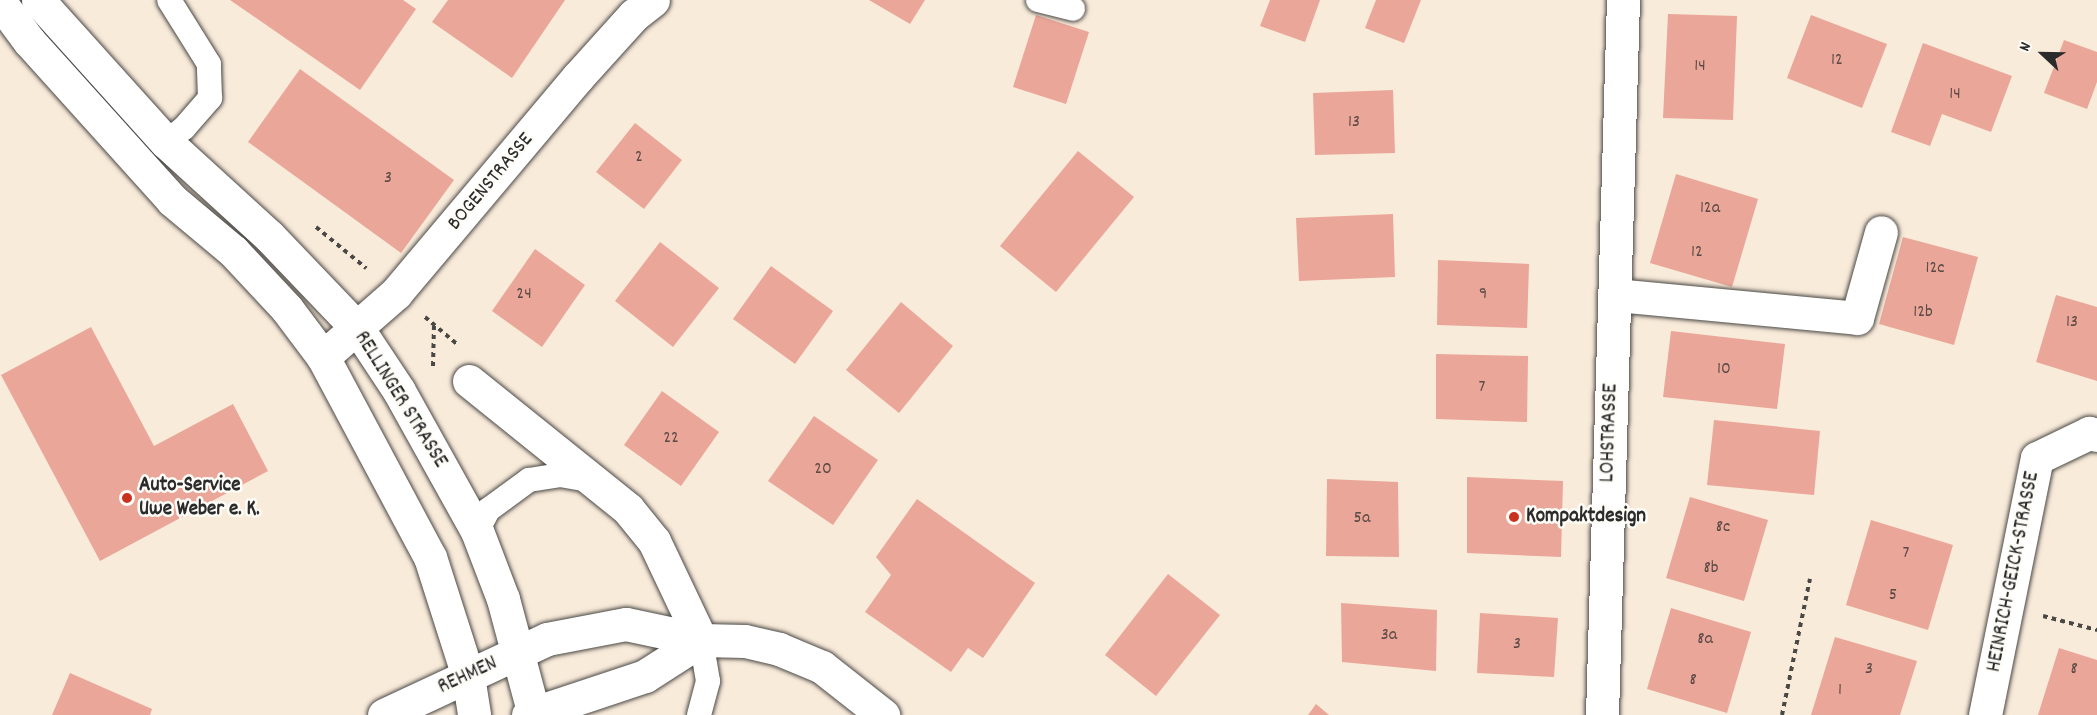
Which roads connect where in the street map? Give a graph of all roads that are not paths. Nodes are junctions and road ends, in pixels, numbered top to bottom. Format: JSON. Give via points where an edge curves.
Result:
{"nodes":[{"id":1,"x":38,"y":0,"type":"edge"},
{"id":2,"x":169,"y":0,"type":"edge"},
{"id":3,"x":653,"y":0,"type":"edge"},
{"id":4,"x":1038,"y":0,"type":"edge"},
{"id":5,"x":1623,"y":0,"type":"edge"},
{"id":6,"x":0,"y":2,"type":"edge"},
{"id":7,"x":1073,"y":9,"type":"dead end"},
{"id":8,"x":166,"y":142,"type":"junction"},
{"id":9,"x":1881,"y":232,"type":"dead end"},
{"id":10,"x":1615,"y":295,"type":"junction"},
{"id":11,"x":358,"y":329,"type":"junction"},
{"id":12,"x":323,"y":357,"type":"junction"},
{"id":13,"x":468,"y":366,"type":"road end"},
{"id":14,"x":2097,"y":435,"type":"edge"},
{"id":15,"x":592,"y":481,"type":"junction"},
{"id":16,"x":477,"y":531,"type":"junction"},
{"id":17,"x":701,"y":640,"type":"junction"},
{"id":18,"x":519,"y":652,"type":"junction"},
{"id":19,"x":468,"y":676,"type":"junction"},
{"id":20,"x":532,"y":714,"type":"edge"},
{"id":21,"x":384,"y":715,"type":"edge"},
{"id":22,"x":474,"y":715,"type":"edge"},
{"id":23,"x":699,"y":715,"type":"edge"},
{"id":24,"x":883,"y":715,"type":"edge"},
{"id":25,"x":1602,"y":715,"type":"edge"},
{"id":26,"x":1985,"y":715,"type":"edge"}],
"edges":[{"from":1,"to":8,"type":"street","name":"RELLINGER STRASSE"},
{"from":2,"to":8,"type":"lane","via":[[209,64],[210,98]]},
{"from":3,"to":11,"type":"street","name":"BOGENSTRASSE","via":[[634,15],[577,78],[396,293]]},
{"from":4,"to":7,"type":"lane"},
{"from":5,"to":10,"type":"street","name":"LOHSTRASSE"},
{"from":6,"to":12,"type":"street","name":"RELLINGER STRASSE","via":[[29,40],[172,200],[233,251],[287,309]]},
{"from":8,"to":11,"type":"street","name":"RELLINGER STRASSE","via":[[269,236]]},
{"from":9,"to":10,"type":"street","via":[[1857,318]]},
{"from":10,"to":25,"type":"street","name":"LOHSTRASSE"},
{"from":11,"to":12,"type":"street","name":"BOGENSTRASSE"},
{"from":11,"to":16,"type":"street","name":"RELLINGER STRASSE","via":[[399,391]]},
{"from":12,"to":19,"type":"street","name":"RELLINGER STRASSE","via":[[430,557]]},
{"from":13,"to":15,"type":"street"},
{"from":14,"to":26,"type":"street","name":"HEINRICH-GEICK-STRASSE","via":[[2089,432],[2037,458]]},
{"from":15,"to":16,"type":"lane","via":[[560,475],[529,480],[488,510]]},
{"from":15,"to":17,"type":"street","via":[[628,509],[654,541]]},
{"from":16,"to":18,"type":"street","name":"RELLINGER STRASSE"},
{"from":17,"to":18,"type":"street","via":[[626,624],[547,639]]},
{"from":17,"to":20,"type":"street","via":[[645,676]]},
{"from":17,"to":23,"type":"lane","via":[[708,681]]},
{"from":17,"to":24,"type":"street","via":[[745,641],[822,667]]},
{"from":18,"to":19,"type":"street","name":"REHMEN"},
{"from":18,"to":20,"type":"street","name":"RELLINGER STRASSE"},
{"from":19,"to":21,"type":"street","name":"REHMEN"},
{"from":19,"to":22,"type":"street","name":"RELLINGER STRASSE"}]}
